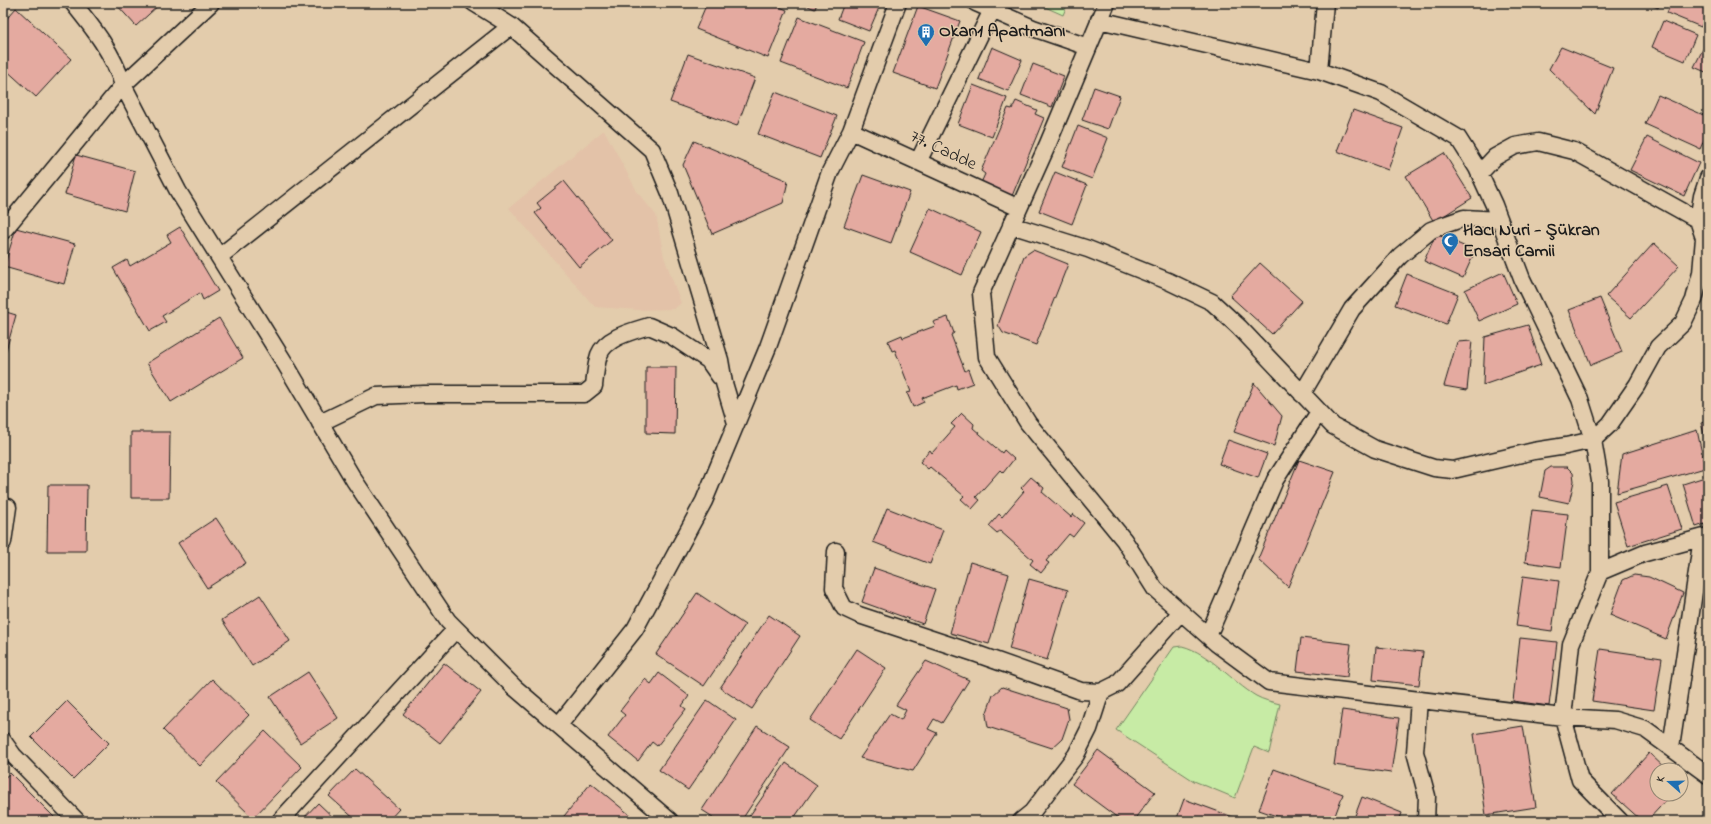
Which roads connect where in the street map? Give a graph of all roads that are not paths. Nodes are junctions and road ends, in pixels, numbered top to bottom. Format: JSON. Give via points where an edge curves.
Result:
{"nodes":[{"id":1,"x":73,"y":3,"type":"edge"},
{"id":2,"x":210,"y":3,"type":"edge"},
{"id":3,"x":474,"y":3,"type":"edge"},
{"id":4,"x":898,"y":3,"type":"edge"},
{"id":5,"x":976,"y":3,"type":"edge"},
{"id":6,"x":1107,"y":3,"type":"edge"},
{"id":7,"x":1325,"y":3,"type":"edge"},
{"id":8,"x":992,"y":10,"type":"junction"},
{"id":9,"x":1099,"y":20,"type":"junction"},
{"id":10,"x":511,"y":26,"type":"junction"},
{"id":11,"x":1088,"y":48,"type":"junction"},
{"id":12,"x":1319,"y":71,"type":"junction"},
{"id":13,"x":123,"y":85,"type":"junction"},
{"id":14,"x":851,"y":131,"type":"junction"},
{"id":15,"x":918,"y":162,"type":"junction"},
{"id":16,"x":1480,"y":173,"type":"junction"},
{"id":17,"x":1708,"y":178,"type":"edge"},
{"id":18,"x":1019,"y":208,"type":"junction"},
{"id":19,"x":1499,"y":220,"type":"junction"},
{"id":20,"x":1698,"y":220,"type":"junction"},
{"id":21,"x":1011,"y":225,"type":"junction"},
{"id":22,"x":3,"y":231,"type":"edge"},
{"id":23,"x":219,"y":257,"type":"junction"},
{"id":24,"x":1705,"y":258,"type":"edge"},
{"id":25,"x":724,"y":383,"type":"junction"},
{"id":26,"x":1302,"y":394,"type":"junction"},
{"id":27,"x":1319,"y":412,"type":"junction"},
{"id":28,"x":320,"y":422,"type":"junction"},
{"id":29,"x":736,"y":423,"type":"junction"},
{"id":30,"x":1593,"y":440,"type":"junction"},
{"id":31,"x":8,"y":507,"type":"dead end"},
{"id":32,"x":1705,"y":537,"type":"edge"},
{"id":33,"x":3,"y":542,"type":"edge"},
{"id":34,"x":836,"y":551,"type":"dead end"},
{"id":35,"x":1600,"y":572,"type":"junction"},
{"id":36,"x":1181,"y":612,"type":"junction"},
{"id":37,"x":456,"y":629,"type":"junction"},
{"id":38,"x":1208,"y":636,"type":"junction"},
{"id":39,"x":1100,"y":692,"type":"junction"},
{"id":40,"x":1419,"y":700,"type":"junction"},
{"id":41,"x":1563,"y":717,"type":"junction"},
{"id":42,"x":559,"y":725,"type":"junction"},
{"id":43,"x":3,"y":741,"type":"edge"},
{"id":44,"x":1671,"y":747,"type":"junction"},
{"id":45,"x":1708,"y":775,"type":"edge"},
{"id":46,"x":77,"y":821,"type":"edge"},
{"id":47,"x":280,"y":821,"type":"edge"},
{"id":48,"x":670,"y":821,"type":"edge"},
{"id":49,"x":1021,"y":821,"type":"edge"},
{"id":50,"x":1426,"y":821,"type":"edge"},
{"id":51,"x":1620,"y":821,"type":"edge"}],
"edges":[{"from":1,"to":13,"type":"street","via":[[118,66]]},
{"from":2,"to":13,"type":"street"},
{"from":3,"to":10,"type":"street"},
{"from":4,"to":14,"type":"street"},
{"from":5,"to":8,"type":"street"},
{"from":6,"to":9,"type":"street"},
{"from":7,"to":12,"type":"street"},
{"from":8,"to":11,"type":"street"},
{"from":8,"to":15,"type":"street"},
{"from":9,"to":11,"type":"street"},
{"from":9,"to":12,"type":"street"},
{"from":10,"to":23,"type":"street"},
{"from":10,"to":25,"type":"street","via":[[652,150],[670,193],[720,360]]},
{"from":11,"to":18,"type":"street"},
{"from":12,"to":16,"type":"street","via":[[1381,93],[1458,138]]},
{"from":13,"to":22,"type":"street"},
{"from":13,"to":23,"type":"street","via":[[178,191]]},
{"from":14,"to":15,"type":"street","name":"77. Cadde"},
{"from":14,"to":29,"type":"street","via":[[830,172],[768,347]]},
{"from":15,"to":18,"type":"street","name":"77. Cadde"},
{"from":16,"to":19,"type":"street"},
{"from":16,"to":20,"type":"street","via":[[1495,156],[1515,146],[1538,142],[1574,151]]},
{"from":17,"to":20,"type":"street"},
{"from":18,"to":21,"type":"street"},
{"from":19,"to":26,"type":"street","via":[[1464,218],[1444,225],[1431,230],[1400,256],[1352,309]]},
{"from":19,"to":30,"type":"street","via":[[1522,279],[1580,399]]},
{"from":20,"to":24,"type":"street","via":[[1704,238]]},
{"from":21,"to":26,"type":"street","via":[[1088,250],[1168,281],[1212,302]]},
{"from":21,"to":36,"type":"street","via":[[981,293],[987,358],[1028,423],[1124,540],[1155,589]]},
{"from":23,"to":28,"type":"street"},
{"from":24,"to":30,"type":"street","via":[[1694,300],[1682,323],[1658,347],[1637,385],[1614,417]]},
{"from":25,"to":28,"type":"street","via":[[708,360],[672,336],[649,326],[629,332],[610,343],[599,354],[594,386],[584,394],[376,396]]},
{"from":25,"to":29,"type":"street"},
{"from":26,"to":27,"type":"street"},
{"from":27,"to":30,"type":"street","via":[[1332,426],[1375,449],[1434,468],[1453,470],[1534,450]]},
{"from":27,"to":38,"type":"street","via":[[1275,480]]},
{"from":28,"to":37,"type":"street","via":[[354,480],[448,621]]},
{"from":29,"to":42,"type":"street","via":[[704,501],[635,629]]},
{"from":30,"to":35,"type":"street","via":[[1600,481]]},
{"from":31,"to":33,"type":"street"},
{"from":32,"to":35,"type":"street","via":[[1645,554]]},
{"from":32,"to":44,"type":"street"},
{"from":34,"to":39,"type":"street","via":[[834,588],[844,608],[1081,691]]},
{"from":35,"to":41,"type":"street","via":[[1571,644]]},
{"from":36,"to":38,"type":"street"},
{"from":36,"to":39,"type":"street","via":[[1117,684]]},
{"from":37,"to":42,"type":"street","via":[[514,687]]},
{"from":37,"to":47,"type":"street"},
{"from":38,"to":40,"type":"street","via":[[1269,682]]},
{"from":39,"to":49,"type":"street","via":[[1089,729],[1076,755],[1032,812]]},
{"from":40,"to":41,"type":"street"},
{"from":40,"to":50,"type":"street","via":[[1415,752],[1427,796]]},
{"from":41,"to":44,"type":"street","via":[[1615,720],[1645,729]]},
{"from":41,"to":51,"type":"street","via":[[1580,780]]},
{"from":42,"to":48,"type":"street"},
{"from":43,"to":46,"type":"street","via":[[13,755]]},
{"from":44,"to":45,"type":"street"}]}
